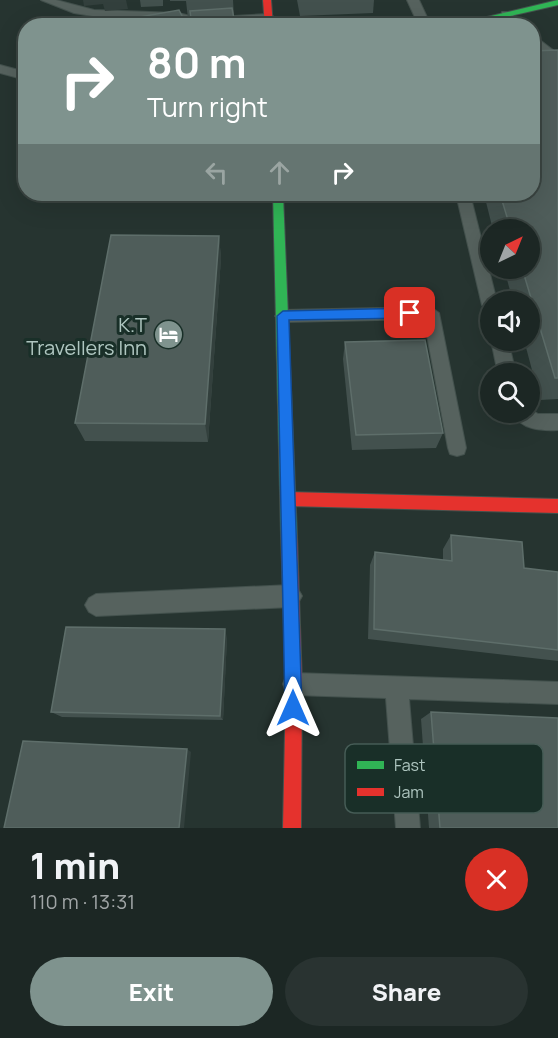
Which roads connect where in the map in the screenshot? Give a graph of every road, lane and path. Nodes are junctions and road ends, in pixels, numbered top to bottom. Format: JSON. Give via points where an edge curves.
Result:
{"nodes":[{"id":1,"x":47,"y":0,"type":"edge"},
{"id":2,"x":267,"y":0,"type":"edge"},
{"id":3,"x":413,"y":0,"type":"edge"},
{"id":4,"x":558,"y":2,"type":"edge"},
{"id":5,"x":506,"y":14,"type":"junction"},
{"id":6,"x":182,"y":18,"type":"edge"},
{"id":7,"x":268,"y":18,"type":"edge"},
{"id":8,"x":421,"y":18,"type":"edge"},
{"id":9,"x":493,"y":18,"type":"edge"},
{"id":10,"x":510,"y":18,"type":"edge"},
{"id":11,"x":540,"y":47,"type":"edge"},
{"id":12,"x":555,"y":67,"type":"edge"},
{"id":13,"x":0,"y":69,"type":"edge"},
{"id":14,"x":18,"y":74,"type":"edge"},
{"id":15,"x":278,"y":201,"type":"edge"},
{"id":16,"x":465,"y":201,"type":"edge"},
{"id":17,"x":487,"y":291,"type":"edge"},
{"id":18,"x":283,"y":316,"type":"junction"},
{"id":19,"x":558,"y":422,"type":"edge"},
{"id":20,"x":540,"y":423,"type":"edge"},
{"id":21,"x":457,"y":448,"type":"dead end"},
{"id":22,"x":288,"y":499,"type":"junction"},
{"id":23,"x":558,"y":506,"type":"edge"},
{"id":24,"x":291,"y":596,"type":"junction"},
{"id":25,"x":96,"y":605,"type":"dead end"},
{"id":26,"x":294,"y":684,"type":"junction"},
{"id":27,"x":397,"y":688,"type":"junction"},
{"id":28,"x":558,"y":693,"type":"edge"},
{"id":29,"x":401,"y":744,"type":"edge"},
{"id":30,"x":407,"y":813,"type":"edge"},
{"id":31,"x":292,"y":828,"type":"edge"},
{"id":32,"x":408,"y":828,"type":"edge"}],
"edges":[{"from":1,"to":6,"type":"lane","via":[[60,7],[106,15]]},
{"from":2,"to":7,"type":"street"},
{"from":3,"to":8,"type":"lane"},
{"from":4,"to":5,"type":"street"},
{"from":5,"to":9,"type":"street"},
{"from":5,"to":10,"type":"lane"},
{"from":11,"to":12,"type":"lane"},
{"from":13,"to":14,"type":"lane"},
{"from":15,"to":18,"type":"street"},
{"from":16,"to":17,"type":"lane"},
{"from":18,"to":21,"type":"lane","via":[[431,313]]},
{"from":18,"to":22,"type":"street"},
{"from":19,"to":20,"type":"lane"},
{"from":22,"to":23,"type":"street"},
{"from":22,"to":24,"type":"street"},
{"from":24,"to":25,"type":"lane"},
{"from":24,"to":26,"type":"street"},
{"from":26,"to":27,"type":"lane"},
{"from":26,"to":31,"type":"street"},
{"from":27,"to":28,"type":"lane"},
{"from":27,"to":29,"type":"lane"},
{"from":30,"to":32,"type":"lane"}]}
